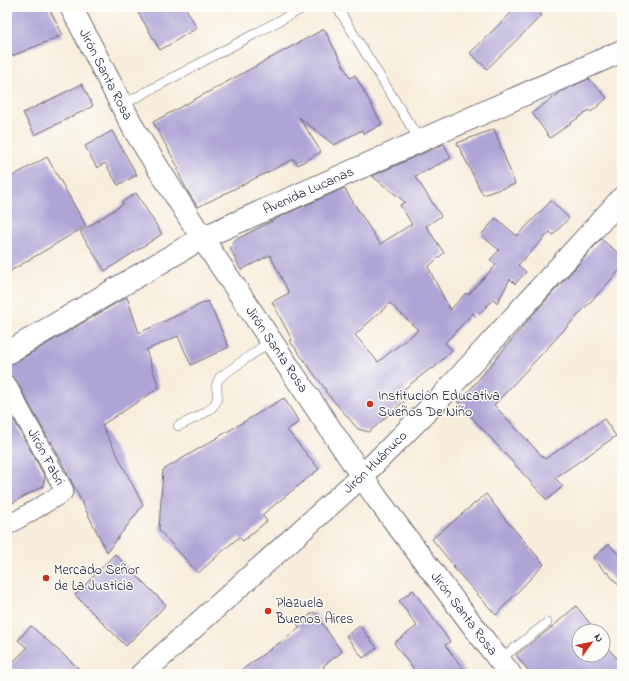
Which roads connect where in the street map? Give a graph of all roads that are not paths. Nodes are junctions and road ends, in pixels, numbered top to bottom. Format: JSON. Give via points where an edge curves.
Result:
{"nodes":[{"id":1,"x":71,"y":7,"type":"edge"},
{"id":2,"x":338,"y":7,"type":"edge"},
{"id":3,"x":303,"y":8,"type":"dead end"},
{"id":4,"x":622,"y":51,"type":"edge"},
{"id":5,"x":122,"y":105,"type":"junction"},
{"id":6,"x":420,"y":141,"type":"junction"},
{"id":7,"x":622,"y":198,"type":"edge"},
{"id":8,"x":202,"y":238,"type":"junction"},
{"id":9,"x":271,"y":341,"type":"junction"},
{"id":10,"x":7,"y":353,"type":"edge"},
{"id":11,"x":7,"y":385,"type":"edge"},
{"id":12,"x":178,"y":426,"type":"dead end"},
{"id":13,"x":362,"y":476,"type":"junction"},
{"id":14,"x":7,"y":526,"type":"edge"},
{"id":15,"x":547,"y":623,"type":"dead end"},
{"id":16,"x":505,"y":667,"type":"edge"},
{"id":17,"x":142,"y":674,"type":"edge"}],
"edges":[{"from":1,"to":5,"type":"street","name":"Jirón Santa Rosa"},
{"from":2,"to":6,"type":"lane"},
{"from":3,"to":5,"type":"lane"},
{"from":4,"to":6,"type":"street","name":"Avenida Lucanas"},
{"from":5,"to":8,"type":"street","name":"Jirón Santa Rosa","via":[[135,131]]},
{"from":6,"to":8,"type":"street","name":"Avenida Lucanas"},
{"from":7,"to":13,"type":"street","name":"Jirón Huánuco","via":[[443,395]]},
{"from":8,"to":9,"type":"street","name":"Jirón Santa Rosa"},
{"from":8,"to":10,"type":"street","name":"Avenida Lucanas"},
{"from":9,"to":12,"type":"lane","via":[[220,377],[216,382],[217,398],[214,406]]},
{"from":9,"to":13,"type":"street","name":"Jirón Santa Rosa"},
{"from":11,"to":14,"type":"street","name":"Jirón Fabri","via":[[64,490],[63,493]]},
{"from":13,"to":16,"type":"street","name":"Jirón Santa Rosa"},
{"from":13,"to":17,"type":"street","name":"Jirón Huánuco"},
{"from":15,"to":16,"type":"lane"}]}
